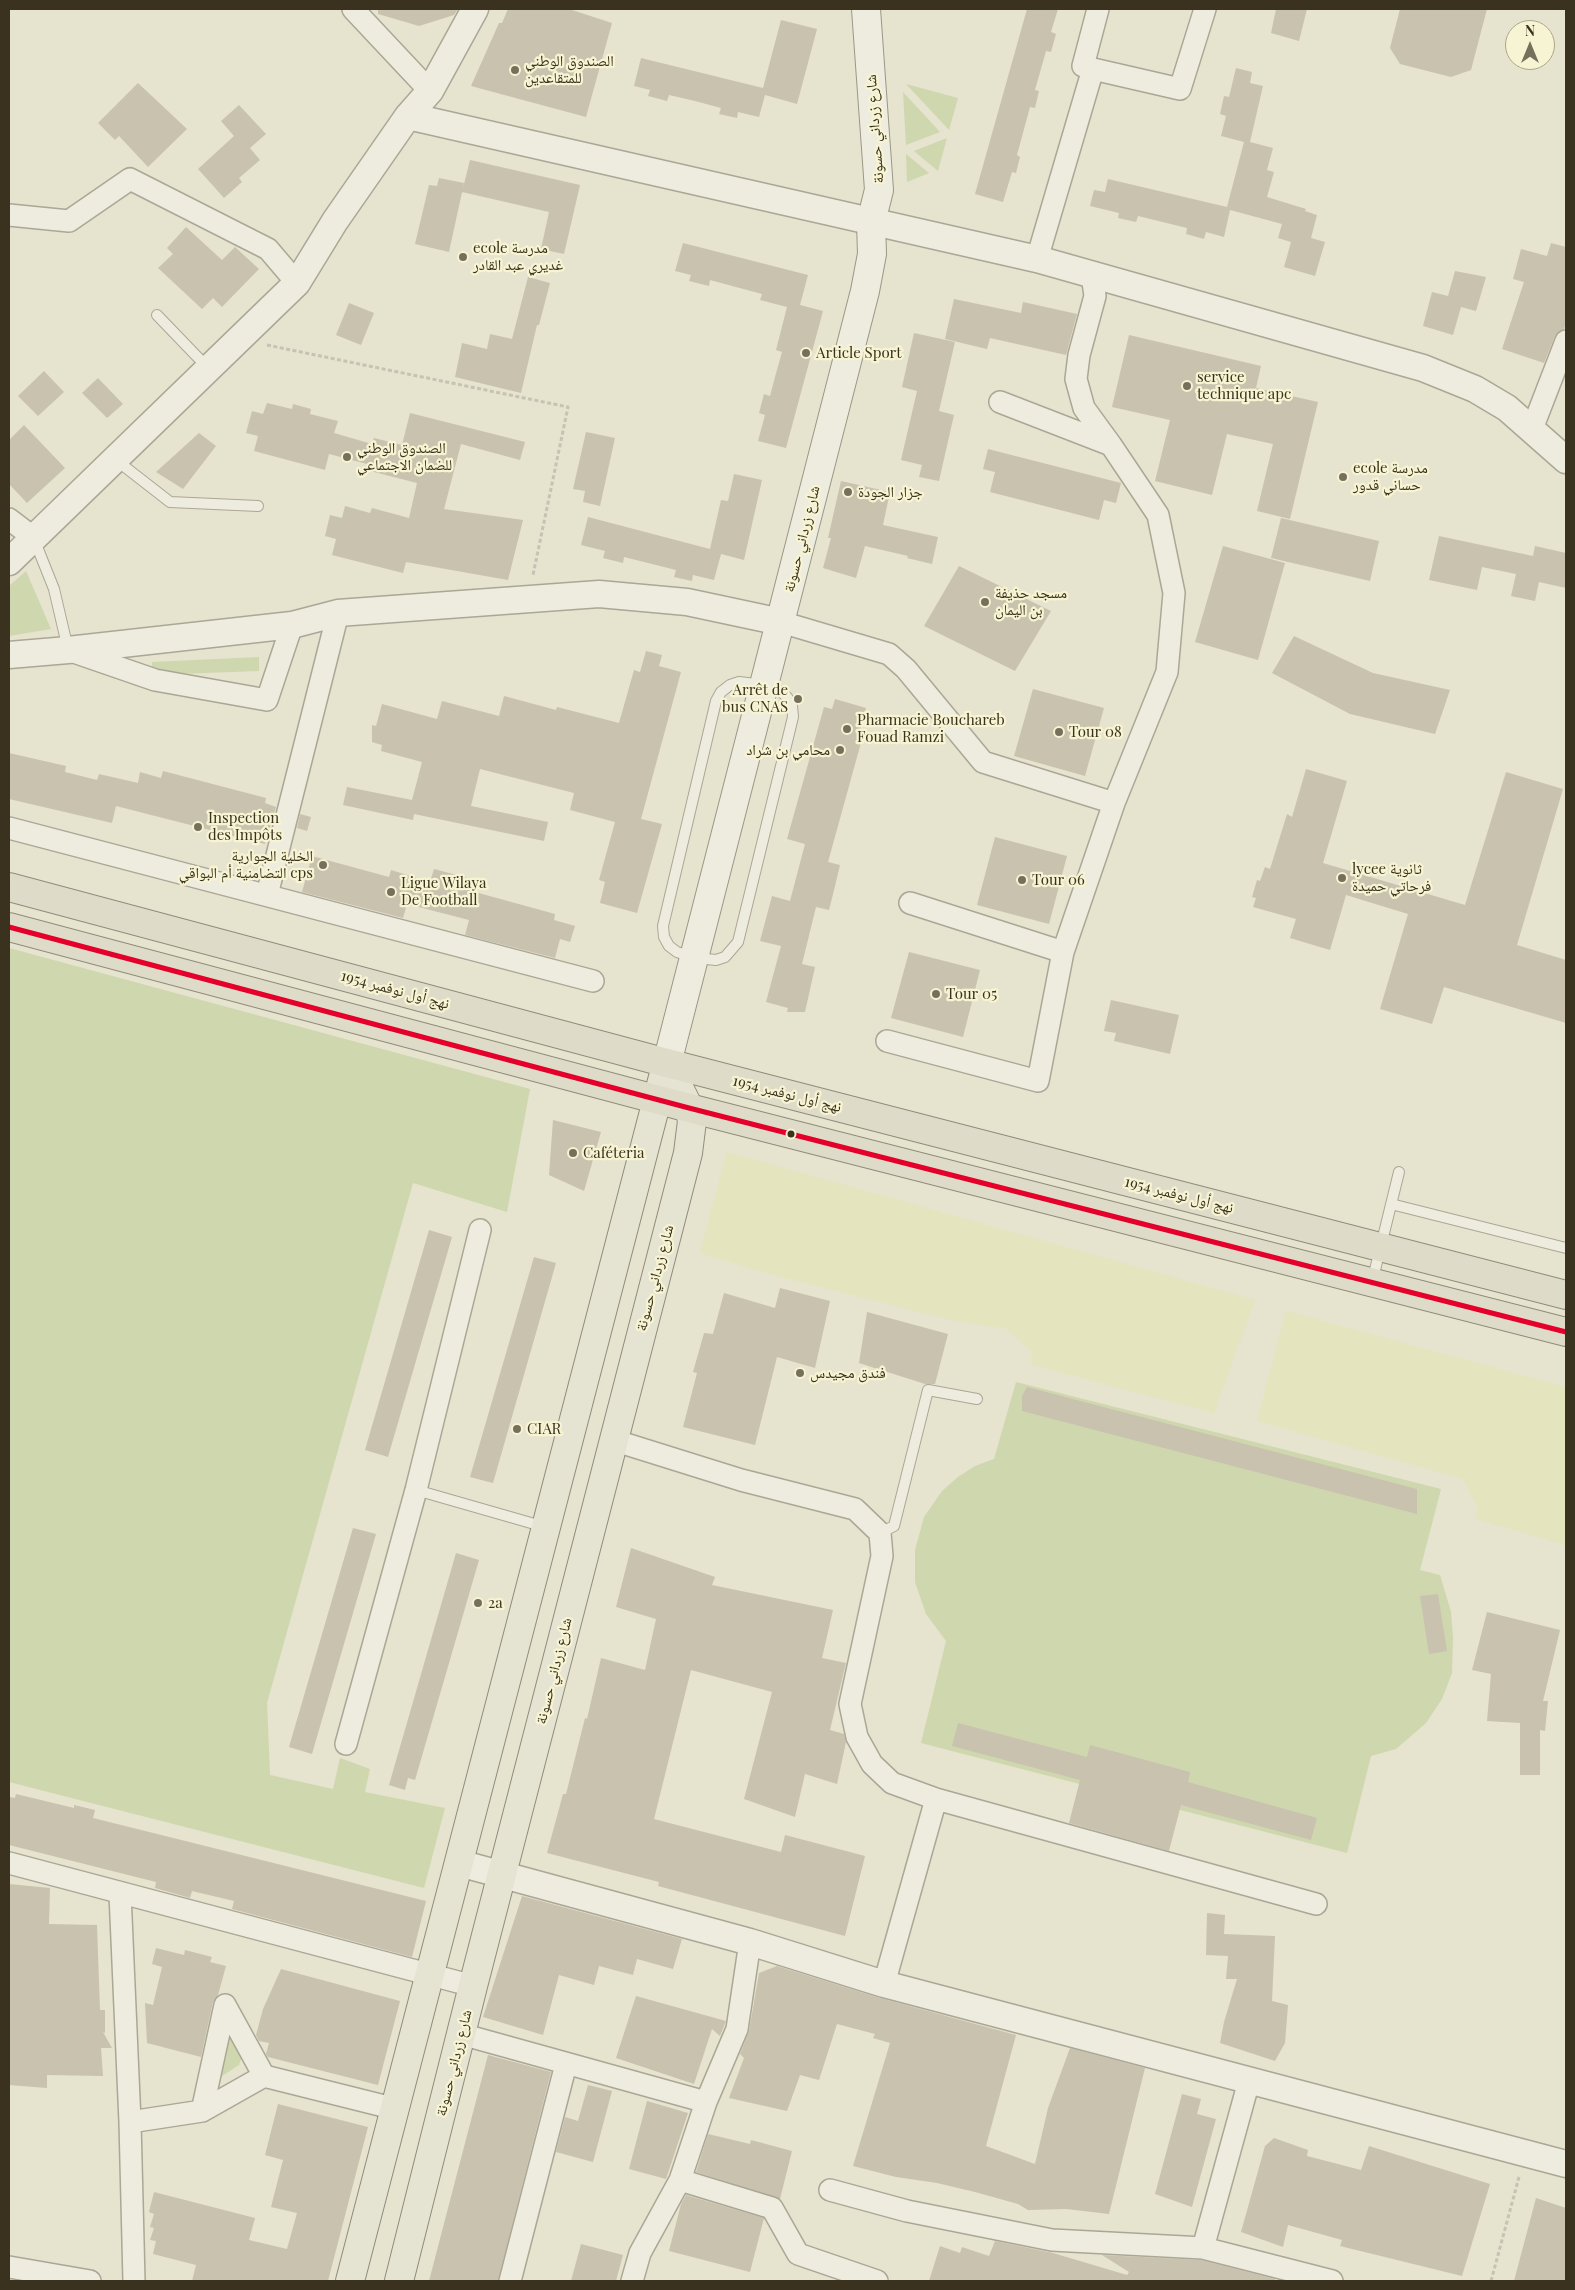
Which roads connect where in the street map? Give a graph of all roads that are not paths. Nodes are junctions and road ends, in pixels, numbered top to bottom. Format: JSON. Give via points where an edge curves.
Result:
{"nodes":[{"id":1,"x":353,"y":9,"type":"edge"},
{"id":2,"x":475,"y":9,"type":"edge"},
{"id":3,"x":866,"y":9,"type":"edge"},
{"id":4,"x":1098,"y":9,"type":"edge"},
{"id":5,"x":1206,"y":9,"type":"edge"},
{"id":6,"x":1093,"y":69,"type":"junction"},
{"id":7,"x":430,"y":91,"type":"junction"},
{"id":8,"x":408,"y":116,"type":"junction"},
{"id":9,"x":9,"y":215,"type":"edge"},
{"id":10,"x":871,"y":222,"type":"junction"},
{"id":11,"x":1037,"y":259,"type":"junction"},
{"id":12,"x":1092,"y":275,"type":"junction"},
{"id":13,"x":297,"y":282,"type":"junction"},
{"id":14,"x":157,"y":315,"type":"dead end"},
{"id":15,"x":1566,"y":341,"type":"edge"},
{"id":16,"x":209,"y":370,"type":"junction"},
{"id":17,"x":1000,"y":402,"type":"dead end"},
{"id":18,"x":1532,"y":429,"type":"junction"},
{"id":19,"x":1111,"y":445,"type":"junction"},
{"id":20,"x":116,"y":460,"type":"junction"},
{"id":21,"x":1566,"y":460,"type":"edge"},
{"id":22,"x":258,"y":506,"type":"dead end"},
{"id":23,"x":9,"y":519,"type":"edge"},
{"id":24,"x":34,"y":538,"type":"junction"},
{"id":25,"x":9,"y":562,"type":"edge"},
{"id":26,"x":338,"y":613,"type":"junction"},
{"id":27,"x":780,"y":622,"type":"junction"},
{"id":28,"x":292,"y":625,"type":"junction"},
{"id":29,"x":68,"y":650,"type":"junction"},
{"id":30,"x":9,"y":655,"type":"edge"},
{"id":31,"x":764,"y":685,"type":"junction"},
{"id":32,"x":1114,"y":803,"type":"junction"},
{"id":33,"x":9,"y":828,"type":"edge"},
{"id":34,"x":9,"y":887,"type":"edge"},
{"id":35,"x":267,"y":895,"type":"junction"},
{"id":36,"x":910,"y":903,"type":"dead end"},
{"id":37,"x":9,"y":927,"type":"edge"},
{"id":38,"x":1063,"y":952,"type":"junction"},
{"id":39,"x":696,"y":958,"type":"junction"},
{"id":40,"x":593,"y":981,"type":"dead end"},
{"id":41,"x":887,"y":1041,"type":"dead end"},
{"id":42,"x":668,"y":1063,"type":"junction"},
{"id":43,"x":657,"y":1099,"type":"junction"},
{"id":44,"x":689,"y":1108,"type":"junction"},
{"id":45,"x":1399,"y":1172,"type":"dead end"},
{"id":46,"x":1392,"y":1204,"type":"junction"},
{"id":47,"x":480,"y":1230,"type":"dead end"},
{"id":48,"x":1381,"y":1248,"type":"junction"},
{"id":49,"x":1566,"y":1248,"type":"edge"},
{"id":50,"x":1372,"y":1283,"type":"junction"},
{"id":51,"x":1566,"y":1295,"type":"edge"},
{"id":52,"x":1566,"y":1332,"type":"edge"},
{"id":53,"x":977,"y":1399,"type":"dead end"},
{"id":54,"x":572,"y":1426,"type":"junction"},
{"id":55,"x":613,"y":1440,"type":"junction"},
{"id":56,"x":416,"y":1490,"type":"junction"},
{"id":57,"x":546,"y":1527,"type":"junction"},
{"id":58,"x":880,"y":1533,"type":"junction"},
{"id":59,"x":346,"y":1744,"type":"dead end"},
{"id":60,"x":936,"y":1799,"type":"junction"},
{"id":61,"x":9,"y":1863,"type":"edge"},
{"id":62,"x":459,"y":1863,"type":"junction"},
{"id":63,"x":502,"y":1873,"type":"junction"},
{"id":64,"x":120,"y":1894,"type":"junction"},
{"id":65,"x":1316,"y":1904,"type":"dead end"},
{"id":66,"x":750,"y":1942,"type":"junction"},
{"id":67,"x":430,"y":1974,"type":"junction"},
{"id":68,"x":884,"y":1984,"type":"junction"},
{"id":69,"x":473,"y":1986,"type":"junction"},
{"id":70,"x":461,"y":2034,"type":"junction"},
{"id":71,"x":566,"y":2064,"type":"junction"},
{"id":72,"x":264,"y":2076,"type":"junction"},
{"id":73,"x":1249,"y":2081,"type":"junction"},
{"id":74,"x":706,"y":2102,"type":"junction"},
{"id":75,"x":396,"y":2109,"type":"junction"},
{"id":76,"x":202,"y":2111,"type":"junction"},
{"id":77,"x":130,"y":2122,"type":"junction"},
{"id":78,"x":1566,"y":2164,"type":"edge"},
{"id":79,"x":680,"y":2180,"type":"junction"},
{"id":80,"x":830,"y":2190,"type":"dead end"},
{"id":81,"x":1203,"y":2248,"type":"junction"},
{"id":82,"x":9,"y":2267,"type":"edge"},
{"id":83,"x":90,"y":2281,"type":"edge"},
{"id":84,"x":134,"y":2281,"type":"edge"},
{"id":85,"x":350,"y":2281,"type":"edge"},
{"id":86,"x":399,"y":2281,"type":"edge"},
{"id":87,"x":510,"y":2281,"type":"edge"},
{"id":88,"x":632,"y":2281,"type":"edge"},
{"id":89,"x":877,"y":2281,"type":"edge"},
{"id":90,"x":1332,"y":2281,"type":"edge"}],
"edges":[{"from":1,"to":7,"type":"street"},
{"from":2,"to":7,"type":"street"},
{"from":3,"to":10,"type":"main road","name":"شارع زرداني حسونة","via":[[879,190]]},
{"from":4,"to":6,"type":"street","via":[[1083,66]]},
{"from":5,"to":6,"type":"street","via":[[1180,89]]},
{"from":6,"to":11,"type":"street"},
{"from":7,"to":8,"type":"street"},
{"from":8,"to":10,"type":"street"},
{"from":8,"to":13,"type":"street"},
{"from":9,"to":13,"type":"street","via":[[69,221],[130,179],[268,248]]},
{"from":10,"to":11,"type":"street"},
{"from":10,"to":27,"type":"main road","name":"شارع زرداني حسونة","via":[[872,254],[865,291]]},
{"from":11,"to":12,"type":"street"},
{"from":12,"to":18,"type":"street","via":[[1423,368],[1475,388]]},
{"from":12,"to":19,"type":"street","via":[[1095,296],[1076,379],[1084,408]]},
{"from":13,"to":16,"type":"street"},
{"from":14,"to":16,"type":"lane"},
{"from":15,"to":18,"type":"street"},
{"from":16,"to":20,"type":"street"},
{"from":17,"to":19,"type":"street"},
{"from":18,"to":21,"type":"street"},
{"from":19,"to":32,"type":"street","via":[[1158,515],[1174,593],[1167,672]]},
{"from":20,"to":22,"type":"lane","via":[[170,502]]},
{"from":20,"to":24,"type":"street"},
{"from":23,"to":24,"type":"street"},
{"from":24,"to":25,"type":"street"},
{"from":24,"to":29,"type":"lane","via":[[54,589]]},
{"from":26,"to":27,"type":"street","via":[[609,595],[687,602]]},
{"from":26,"to":28,"type":"street"},
{"from":26,"to":35,"type":"street"},
{"from":27,"to":31,"type":"main road","name":"شارع زرداني حسونة"},
{"from":27,"to":32,"type":"street","via":[[889,654],[906,669],[983,762]]},
{"from":28,"to":29,"type":"street"},
{"from":28,"to":29,"type":"street","via":[[267,700],[155,680]]},
{"from":29,"to":30,"type":"street"},
{"from":31,"to":39,"type":"main road","name":"شارع زرداني حسونة"},
{"from":31,"to":39,"type":"lane","via":[[787,697],[792,706],[792,717],[738,942],[726,957],[716,960]]},
{"from":31,"to":39,"type":"lane","via":[[739,682],[730,685],[716,701],[663,926],[669,946]]},
{"from":32,"to":38,"type":"street"},
{"from":33,"to":35,"type":"street"},
{"from":34,"to":42,"type":"highway","name":"نهج أول نوفمبر 1954"},
{"from":35,"to":40,"type":"street"},
{"from":36,"to":38,"type":"street"},
{"from":37,"to":43,"type":"highway"},
{"from":38,"to":41,"type":"street","via":[[1038,1081]]},
{"from":39,"to":42,"type":"main road","name":"شارع زرداني حسونة"},
{"from":42,"to":43,"type":"main road","name":"شارع زرداني حسونة"},
{"from":42,"to":44,"type":"main road","name":"شارع زرداني حسونة"},
{"from":42,"to":48,"type":"highway","name":"نهج أول نوفمبر 1954"},
{"from":43,"to":44,"type":"highway"},
{"from":43,"to":54,"type":"main road","name":"شارع زرداني حسونة"},
{"from":44,"to":50,"type":"highway"},
{"from":44,"to":55,"type":"main road","name":"شارع زرداني حسونة","via":[[692,1121],[688,1153]]},
{"from":45,"to":46,"type":"lane"},
{"from":46,"to":48,"type":"lane"},
{"from":46,"to":49,"type":"lane"},
{"from":47,"to":56,"type":"street"},
{"from":48,"to":50,"type":"lane"},
{"from":48,"to":51,"type":"highway","name":"نهج أول نوفمبر 1954"},
{"from":50,"to":52,"type":"highway"},
{"from":53,"to":58,"type":"lane","via":[[928,1390],[894,1526]]},
{"from":54,"to":55,"type":"main road"},
{"from":54,"to":57,"type":"main road","name":"شارع زرداني حسونة"},
{"from":55,"to":58,"type":"street","via":[[741,1480],[855,1509]]},
{"from":55,"to":63,"type":"main road","name":"شارع زرداني حسونة"},
{"from":56,"to":57,"type":"lane"},
{"from":56,"to":59,"type":"street"},
{"from":57,"to":62,"type":"main road","name":"شارع زرداني حسونة"},
{"from":58,"to":60,"type":"street","via":[[882,1556],[850,1704],[857,1737],[872,1764],[892,1783]]},
{"from":60,"to":65,"type":"street"},
{"from":60,"to":68,"type":"street"},
{"from":61,"to":64,"type":"street"},
{"from":62,"to":63,"type":"street"},
{"from":62,"to":67,"type":"main road","name":"شارع زرداني حسونة"},
{"from":63,"to":66,"type":"street"},
{"from":63,"to":69,"type":"main road","name":"شارع زرداني حسونة"},
{"from":64,"to":67,"type":"street"},
{"from":64,"to":77,"type":"street"},
{"from":66,"to":68,"type":"street"},
{"from":66,"to":74,"type":"street","via":[[737,2029]]},
{"from":67,"to":69,"type":"street"},
{"from":67,"to":75,"type":"main road","name":"شارع زرداني حسونة"},
{"from":68,"to":73,"type":"street"},
{"from":69,"to":70,"type":"main road","name":"شارع زرداني حسونة"},
{"from":70,"to":71,"type":"street"},
{"from":70,"to":86,"type":"main road","name":"شارع زرداني حسونة"},
{"from":71,"to":74,"type":"street"},
{"from":71,"to":87,"type":"street"},
{"from":72,"to":75,"type":"street"},
{"from":72,"to":76,"type":"street"},
{"from":72,"to":76,"type":"street","via":[[225,2005]]},
{"from":73,"to":78,"type":"street"},
{"from":73,"to":81,"type":"street"},
{"from":74,"to":79,"type":"street"},
{"from":75,"to":85,"type":"main road","name":"شارع زرداني حسونة"},
{"from":76,"to":77,"type":"street"},
{"from":77,"to":84,"type":"street"},
{"from":79,"to":88,"type":"street","via":[[640,2254]]},
{"from":79,"to":89,"type":"street","via":[[772,2208],[798,2254]]},
{"from":80,"to":81,"type":"street","via":[[907,2211],[1052,2240]]},
{"from":81,"to":90,"type":"street"},
{"from":82,"to":83,"type":"street"}]}
